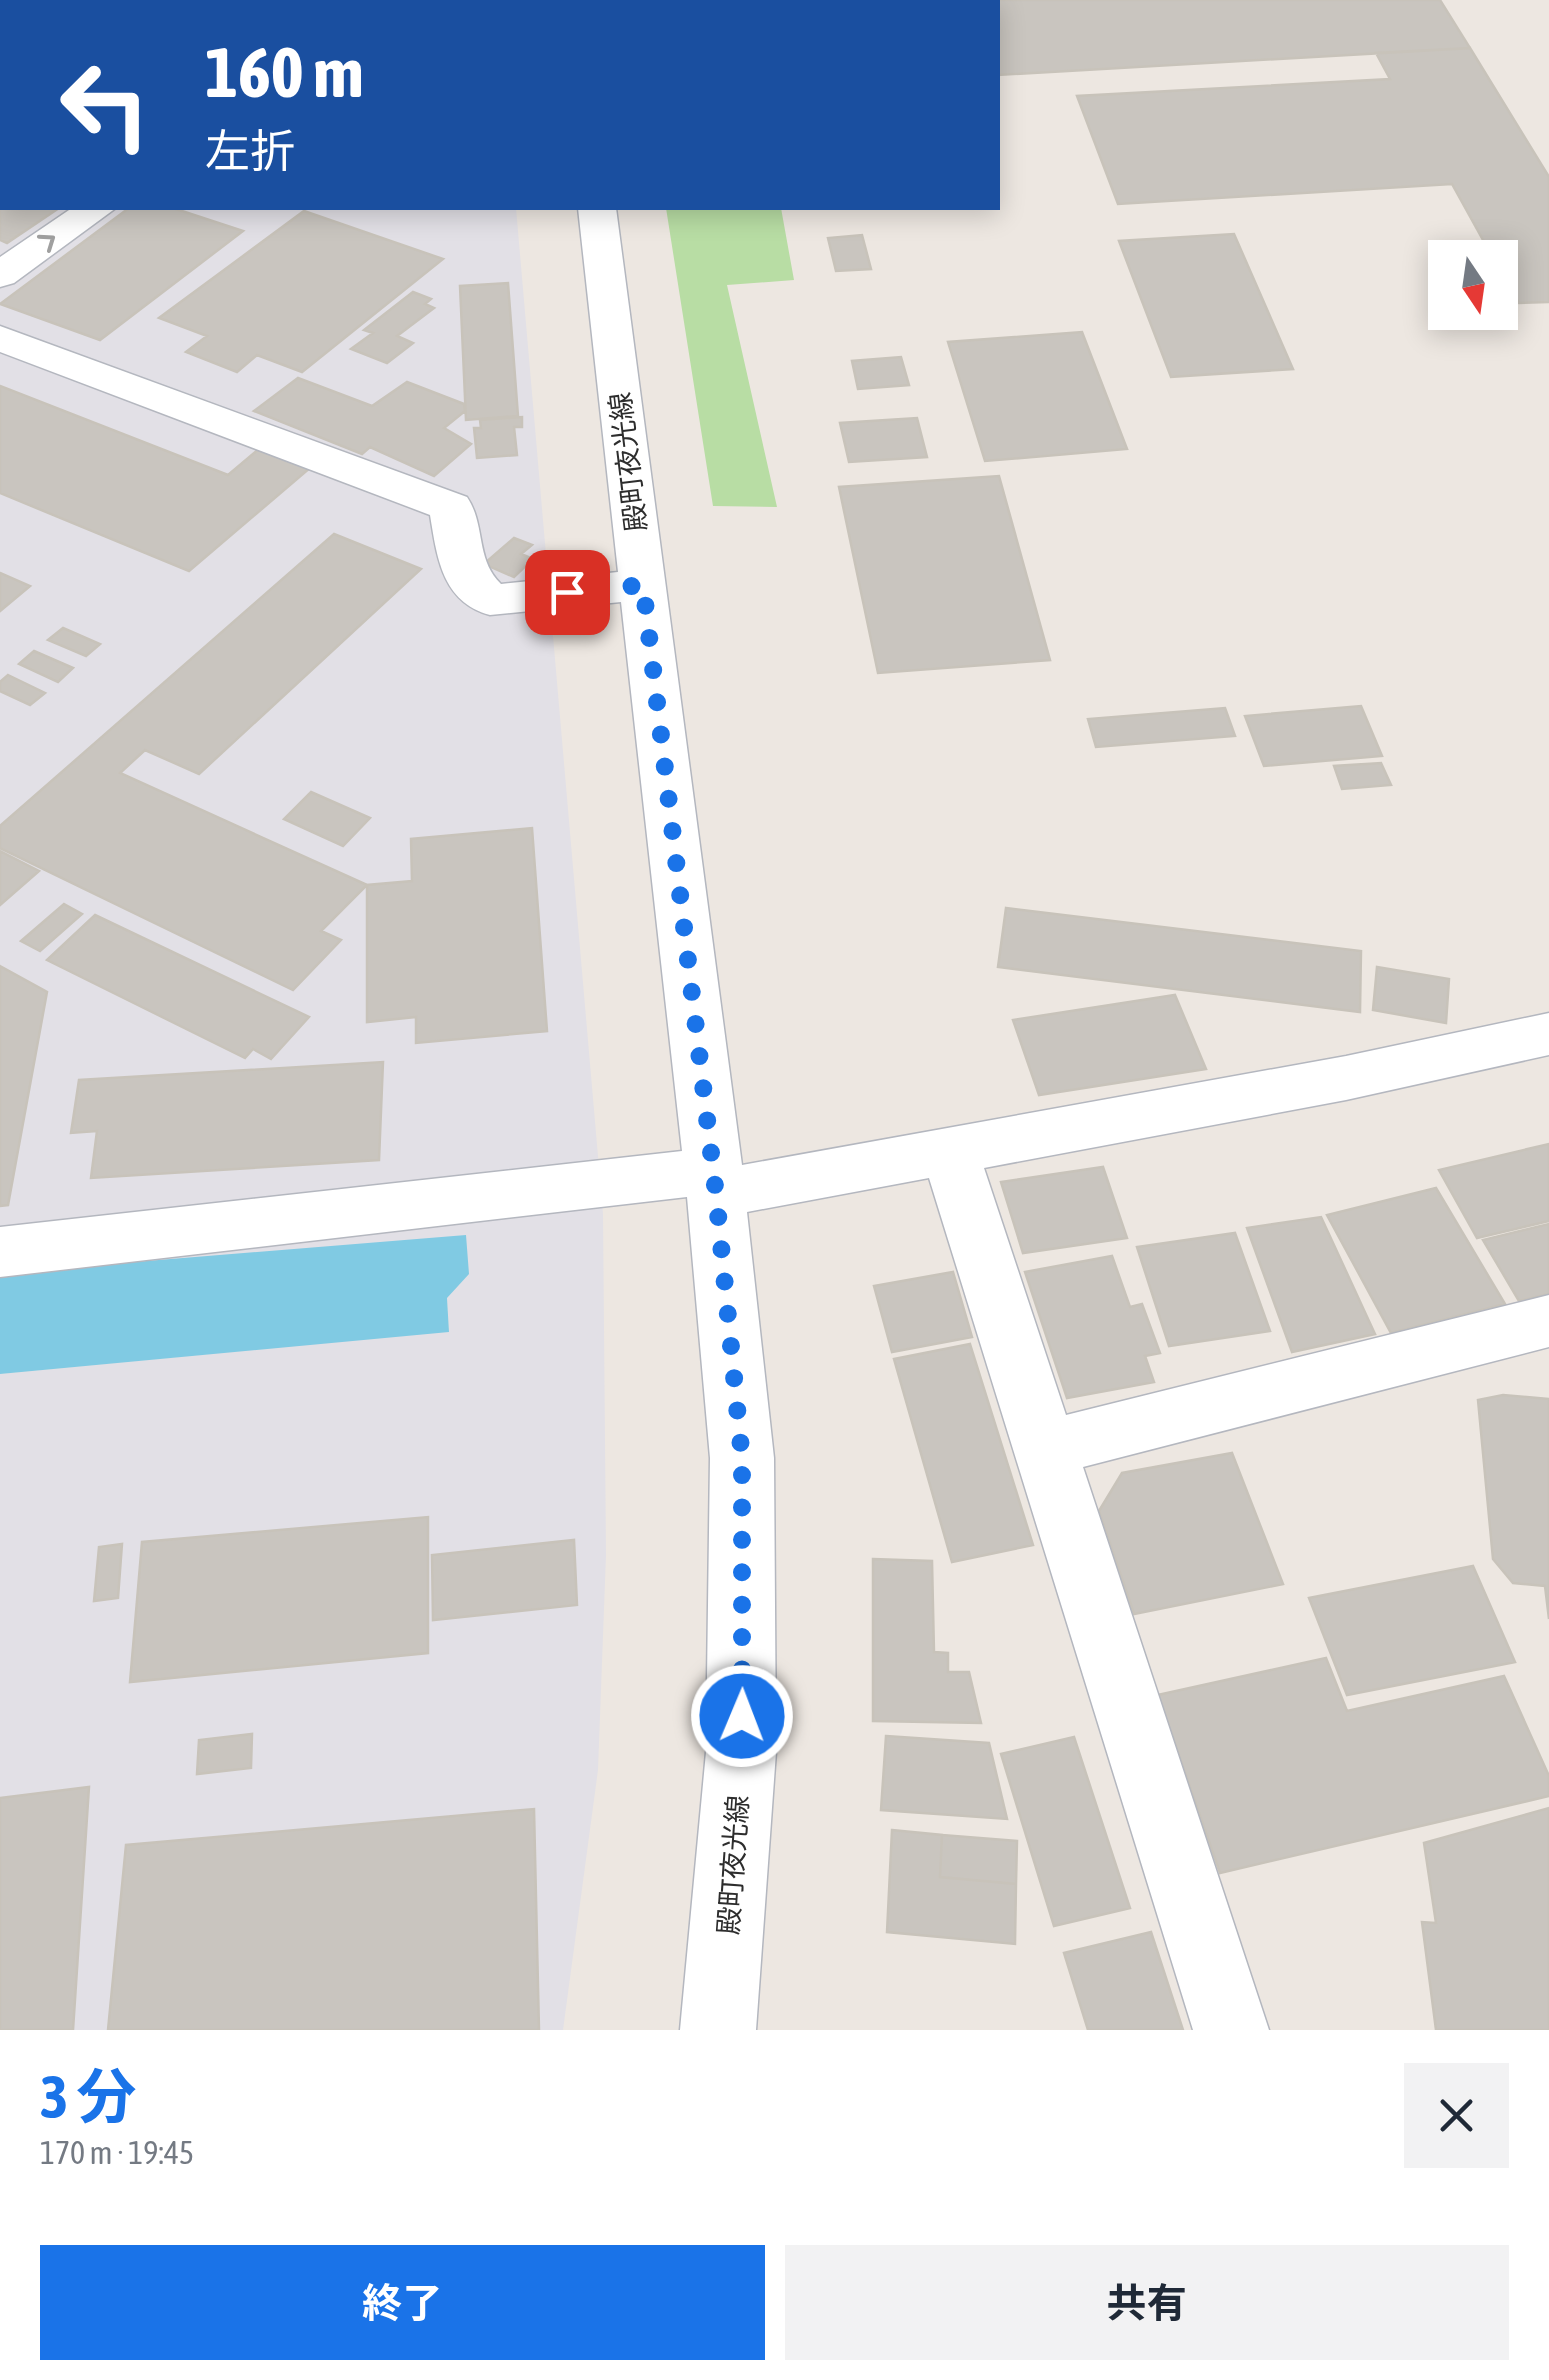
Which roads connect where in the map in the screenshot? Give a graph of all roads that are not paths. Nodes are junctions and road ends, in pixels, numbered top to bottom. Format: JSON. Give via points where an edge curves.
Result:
{"nodes":[{"id":1,"x":94,"y":210,"type":"edge"},
{"id":2,"x":597,"y":210,"type":"edge"},
{"id":3,"x":0,"y":275,"type":"edge"},
{"id":4,"x":0,"y":338,"type":"edge"},
{"id":5,"x":643,"y":585,"type":"junction"},
{"id":6,"x":1549,"y":1034,"type":"edge"},
{"id":7,"x":948,"y":1148,"type":"junction"},
{"id":8,"x":713,"y":1183,"type":"junction"},
{"id":9,"x":0,"y":1252,"type":"edge"},
{"id":10,"x":1549,"y":1321,"type":"edge"},
{"id":11,"x":1045,"y":1449,"type":"junction"},
{"id":12,"x":718,"y":2030,"type":"edge"},
{"id":13,"x":1231,"y":2030,"type":"edge"}],
"edges":[{"from":3,"to":1,"type":"street","one_way":true},
{"from":2,"to":5,"type":"street","name":"殿町夜光線"},
{"from":4,"to":5,"type":"street","via":[[452,507],[464,572],[490,600]]},
{"from":5,"to":8,"type":"street","name":"殿町夜光線"},
{"from":6,"to":7,"type":"street","via":[[1346,1078]]},
{"from":7,"to":8,"type":"street"},
{"from":7,"to":11,"type":"street"},
{"from":8,"to":9,"type":"street"},
{"from":8,"to":12,"type":"street","name":"殿町夜光線","via":[[742,1458],[744,1610],[741,1752]]},
{"from":10,"to":11,"type":"street"},
{"from":11,"to":13,"type":"street"}]}
